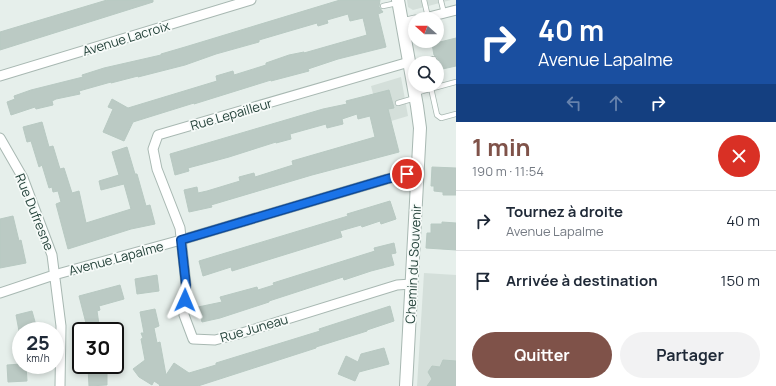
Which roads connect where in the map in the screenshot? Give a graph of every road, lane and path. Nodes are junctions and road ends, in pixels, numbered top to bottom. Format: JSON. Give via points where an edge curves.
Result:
{"nodes":[{"id":1,"x":251,"y":0,"type":"edge"},
{"id":2,"x":424,"y":0,"type":"edge"},
{"id":3,"x":398,"y":1,"type":"edge"},
{"id":4,"x":441,"y":1,"type":"edge"},
{"id":5,"x":383,"y":6,"type":"dead end"},
{"id":6,"x":456,"y":10,"type":"edge"},
{"id":7,"x":424,"y":12,"type":"edge"},
{"id":8,"x":444,"y":12,"type":"edge"},
{"id":9,"x":444,"y":13,"type":"edge"},
{"id":10,"x":408,"y":22,"type":"edge"},
{"id":11,"x":402,"y":23,"type":"junction"},
{"id":12,"x":408,"y":56,"type":"edge"},
{"id":13,"x":408,"y":62,"type":"edge"},
{"id":14,"x":0,"y":76,"type":"edge"},
{"id":15,"x":456,"y":82,"type":"edge"},
{"id":16,"x":444,"y":85,"type":"edge"},
{"id":17,"x":415,"y":92,"type":"edge"},
{"id":18,"x":422,"y":92,"type":"edge"},
{"id":19,"x":432,"y":92,"type":"edge"},
{"id":20,"x":416,"y":95,"type":"junction"},
{"id":21,"x":398,"y":103,"type":"dead end"},
{"id":22,"x":456,"y":114,"type":"edge"},
{"id":23,"x":0,"y":138,"type":"edge"},
{"id":24,"x":417,"y":174,"type":"junction"},
{"id":25,"x":181,"y":240,"type":"junction"},
{"id":26,"x":54,"y":275,"type":"junction"},
{"id":27,"x":411,"y":284,"type":"junction"},
{"id":28,"x":0,"y":293,"type":"edge"},
{"id":29,"x":60,"y":386,"type":"edge"},
{"id":30,"x":406,"y":386,"type":"edge"}],
"edges":[{"from":1,"to":14,"type":"street","name":"Avenue Lacroix"},
{"from":2,"to":7,"type":"lane"},
{"from":3,"to":5,"type":"lane"},
{"from":3,"to":11,"type":"street","name":"Chemin du Souvenir"},
{"from":4,"to":8,"type":"lane"},
{"from":6,"to":9,"type":"street"},
{"from":10,"to":11,"type":"street"},
{"from":11,"to":12,"type":"street","name":"Chemin du Souvenir"},
{"from":13,"to":25,"type":"street","name":"Rue Lepailleur","via":[[158,135],[153,149],[157,169],[180,228]]},
{"from":15,"to":16,"type":"lane"},
{"from":17,"to":20,"type":"street","name":"Chemin du Souvenir"},
{"from":18,"to":20,"type":"lane"},
{"from":19,"to":22,"type":"lane","via":[[437,115],[441,118]]},
{"from":20,"to":21,"type":"lane"},
{"from":20,"to":24,"type":"street","name":"Chemin du Souvenir","via":[[420,128]]},
{"from":23,"to":26,"type":"street","name":"Rue Dufresne","via":[[23,178],[52,255]]},
{"from":24,"to":25,"type":"street","name":"Avenue Lapalme","via":[[387,179]]},
{"from":24,"to":27,"type":"street","name":"Chemin du Souvenir"},
{"from":25,"to":26,"type":"street","name":"Avenue Lapalme"},
{"from":25,"to":27,"type":"street","name":"Rue Juneau","via":[[186,285],[184,315],[193,339],[215,340],[397,285]]},
{"from":26,"to":28,"type":"street","name":"Avenue Lapalme"},
{"from":26,"to":29,"type":"street","name":"Rue Dufresne","via":[[61,326]]},
{"from":27,"to":30,"type":"street","name":"Chemin du Souvenir"}]}
